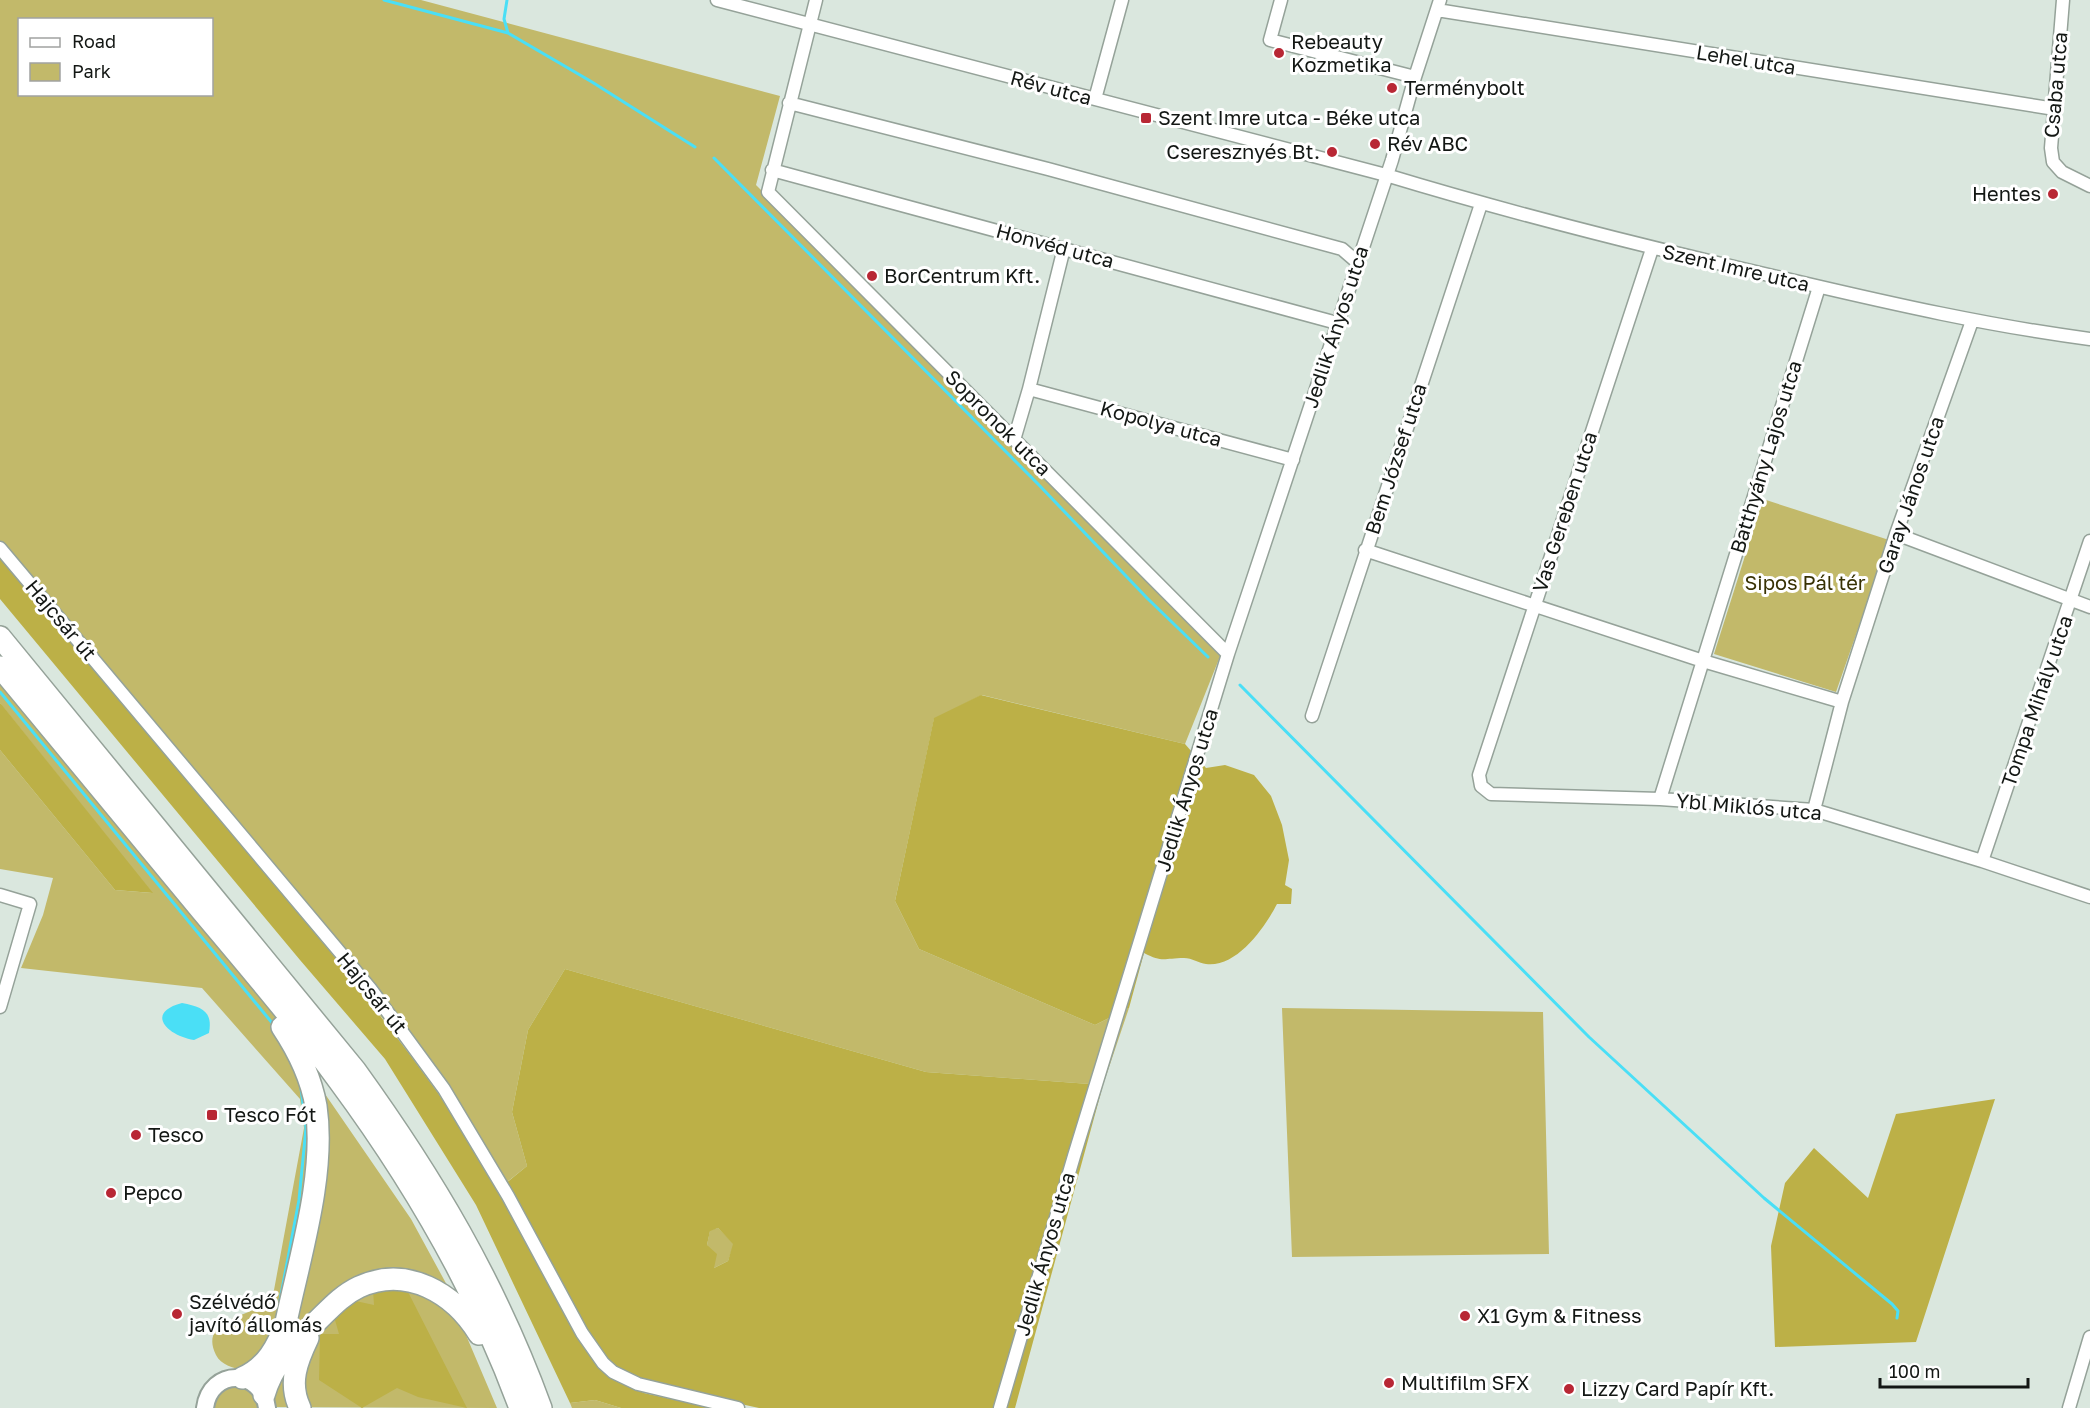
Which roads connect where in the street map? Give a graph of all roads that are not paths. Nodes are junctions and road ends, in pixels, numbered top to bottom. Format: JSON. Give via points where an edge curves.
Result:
{"nodes":[{"id":1,"x":717,"y":0,"type":"edge"},
{"id":2,"x":816,"y":0,"type":"edge"},
{"id":3,"x":1122,"y":0,"type":"edge"},
{"id":4,"x":1281,"y":0,"type":"edge"},
{"id":5,"x":2063,"y":0,"type":"edge"},
{"id":6,"x":1438,"y":5,"type":"edge"},
{"id":7,"x":809,"y":25,"type":"junction"},
{"id":8,"x":1415,"y":77,"type":"junction"},
{"id":9,"x":1095,"y":99,"type":"junction"},
{"id":10,"x":789,"y":103,"type":"junction"},
{"id":11,"x":2055,"y":109,"type":"junction"},
{"id":12,"x":772,"y":170,"type":"junction"},
{"id":13,"x":1386,"y":175,"type":"junction"},
{"id":14,"x":2090,"y":186,"type":"edge"},
{"id":15,"x":1481,"y":204,"type":"junction"},
{"id":16,"x":1064,"y":248,"type":"junction"},
{"id":17,"x":1652,"y":249,"type":"junction"},
{"id":18,"x":1357,"y":262,"type":"junction"},
{"id":19,"x":1819,"y":287,"type":"junction"},
{"id":20,"x":1972,"y":321,"type":"junction"},
{"id":21,"x":1337,"y":323,"type":"junction"},
{"id":22,"x":2090,"y":339,"type":"edge"},
{"id":23,"x":1029,"y":388,"type":"junction"},
{"id":24,"x":1014,"y":440,"type":"junction"},
{"id":25,"x":1293,"y":460,"type":"junction"},
{"id":26,"x":1896,"y":534,"type":"junction"},
{"id":27,"x":2090,"y":541,"type":"edge"},
{"id":28,"x":0,"y":548,"type":"edge"},
{"id":29,"x":1365,"y":550,"type":"junction"},
{"id":30,"x":2071,"y":601,"type":"junction"},
{"id":31,"x":1533,"y":606,"type":"junction"},
{"id":32,"x":2090,"y":607,"type":"edge"},
{"id":33,"x":0,"y":638,"type":"edge"},
{"id":34,"x":1228,"y":654,"type":"junction"},
{"id":35,"x":1702,"y":661,"type":"junction"},
{"id":36,"x":0,"y":667,"type":"edge"},
{"id":37,"x":1842,"y":702,"type":"junction"},
{"id":38,"x":1312,"y":716,"type":"dead end"},
{"id":39,"x":1479,"y":775,"type":"joint"},
{"id":40,"x":1660,"y":799,"type":"junction"},
{"id":41,"x":1814,"y":810,"type":"junction"},
{"id":42,"x":1982,"y":861,"type":"junction"},
{"id":43,"x":0,"y":895,"type":"edge"},
{"id":44,"x":2090,"y":897,"type":"edge"},
{"id":45,"x":227,"y":941,"type":"junction"},
{"id":46,"x":0,"y":1007,"type":"edge"},
{"id":47,"x":314,"y":1325,"type":"junction"},
{"id":48,"x":2090,"y":1337,"type":"edge"},
{"id":49,"x":242,"y":1378,"type":"junction"},
{"id":50,"x":511,"y":1385,"type":"junction"},
{"id":51,"x":265,"y":1401,"type":"edge"},
{"id":52,"x":203,"y":1406,"type":"edge"},
{"id":53,"x":300,"y":1408,"type":"edge"},
{"id":54,"x":520,"y":1408,"type":"edge"},
{"id":55,"x":540,"y":1408,"type":"edge"},
{"id":56,"x":738,"y":1408,"type":"edge"},
{"id":57,"x":1000,"y":1408,"type":"edge"},
{"id":58,"x":2069,"y":1408,"type":"edge"}],
"edges":[{"from":1,"to":7,"type":"street","name":"Rév utca"},
{"from":2,"to":7,"type":"street"},
{"from":3,"to":9,"type":"street"},
{"from":4,"to":8,"type":"street","via":[[1270,40]]},
{"from":5,"to":11,"type":"street","name":"Csaba utca"},
{"from":6,"to":8,"type":"street","name":"Jedlik Ányos utca"},
{"from":6,"to":11,"type":"street","name":"Lehel utca"},
{"from":7,"to":9,"type":"street","name":"Rév utca"},
{"from":7,"to":10,"type":"street"},
{"from":8,"to":13,"type":"street","name":"Jedlik Ányos utca"},
{"from":9,"to":13,"type":"street","name":"Rév utca"},
{"from":10,"to":12,"type":"street"},
{"from":10,"to":18,"type":"street","via":[[1342,249]]},
{"from":11,"to":14,"type":"street","name":"Csaba utca","via":[[2053,162],[2062,172]]},
{"from":12,"to":16,"type":"street","name":"Honvéd utca"},
{"from":12,"to":24,"type":"street","name":"Sopronok utca","via":[[768,192]]},
{"from":13,"to":15,"type":"street","name":"Szent Imre utca"},
{"from":13,"to":18,"type":"street","name":"Jedlik Ányos utca"},
{"from":15,"to":17,"type":"street","name":"Szent Imre utca"},
{"from":15,"to":29,"type":"street","name":"Bem József utca"},
{"from":16,"to":21,"type":"street","name":"Honvéd utca"},
{"from":16,"to":23,"type":"street"},
{"from":17,"to":19,"type":"street","name":"Szent Imre utca"},
{"from":17,"to":31,"type":"street","name":"Vas Gereben utca"},
{"from":18,"to":21,"type":"street","name":"Jedlik Ányos utca"},
{"from":19,"to":20,"type":"street","name":"Szent Imre utca"},
{"from":19,"to":35,"type":"street","name":"Batthyány Lajos utca"},
{"from":20,"to":22,"type":"street","name":"Szent Imre utca"},
{"from":20,"to":26,"type":"street","name":"Garay János utca"},
{"from":21,"to":25,"type":"street","name":"Jedlik Ányos utca"},
{"from":23,"to":24,"type":"street"},
{"from":23,"to":25,"type":"street","name":"Kopolya utca"},
{"from":24,"to":34,"type":"street","name":"Sopronok utca"},
{"from":25,"to":34,"type":"street","name":"Jedlik Ányos utca"},
{"from":26,"to":30,"type":"street"},
{"from":26,"to":37,"type":"street","name":"Garay János utca"},
{"from":27,"to":30,"type":"street","name":"Tompa Mihály utca"},
{"from":28,"to":56,"type":"street","name":"Hajcsár út","via":[[415,1046],[508,1196],[582,1333],[603,1363],[638,1384]]},
{"from":29,"to":31,"type":"street"},
{"from":29,"to":38,"type":"street","name":"Bem József utca"},
{"from":30,"to":32,"type":"street"},
{"from":30,"to":42,"type":"street","name":"Tompa Mihály utca"},
{"from":31,"to":35,"type":"street"},
{"from":31,"to":39,"type":"street","name":"Vas Gereben utca"},
{"from":33,"to":55,"type":"highway","via":[[387,1114],[452,1216],[481,1271]]},
{"from":34,"to":57,"type":"street","name":"Jedlik Ányos utca"},
{"from":35,"to":37,"type":"street"},
{"from":35,"to":40,"type":"street","name":"Batthyány Lajos utca"},
{"from":36,"to":45,"type":"highway"},
{"from":37,"to":41,"type":"street","name":"Garay János utca"},
{"from":39,"to":40,"type":"street","name":"Ybl Miklós utca","via":[[1481,786],[1491,794]]},
{"from":40,"to":41,"type":"street","name":"Ybl Miklós utca"},
{"from":41,"to":42,"type":"street","name":"Ybl Miklós utca"},
{"from":42,"to":44,"type":"street","name":"Ybl Miklós utca"},
{"from":43,"to":46,"type":"street","via":[[30,904]]},
{"from":45,"to":49,"type":"highway","via":[[304,1066],[318,1131],[313,1197],[286,1323],[269,1358],[254,1373]]},
{"from":45,"to":50,"type":"highway","via":[[339,1080],[414,1190],[476,1303]]},
{"from":47,"to":50,"type":"highway","via":[[336,1302],[360,1287],[395,1280],[419,1284],[449,1299],[464,1312]]},
{"from":47,"to":51,"type":"highway","via":[[274,1368]]},
{"from":47,"to":53,"type":"highway","via":[[295,1368],[293,1382]]},
{"from":48,"to":58,"type":"street"},
{"from":49,"to":51,"type":"main road","via":[[255,1384]]},
{"from":49,"to":52,"type":"main road","via":[[222,1381]]},
{"from":50,"to":54,"type":"highway"}]}
